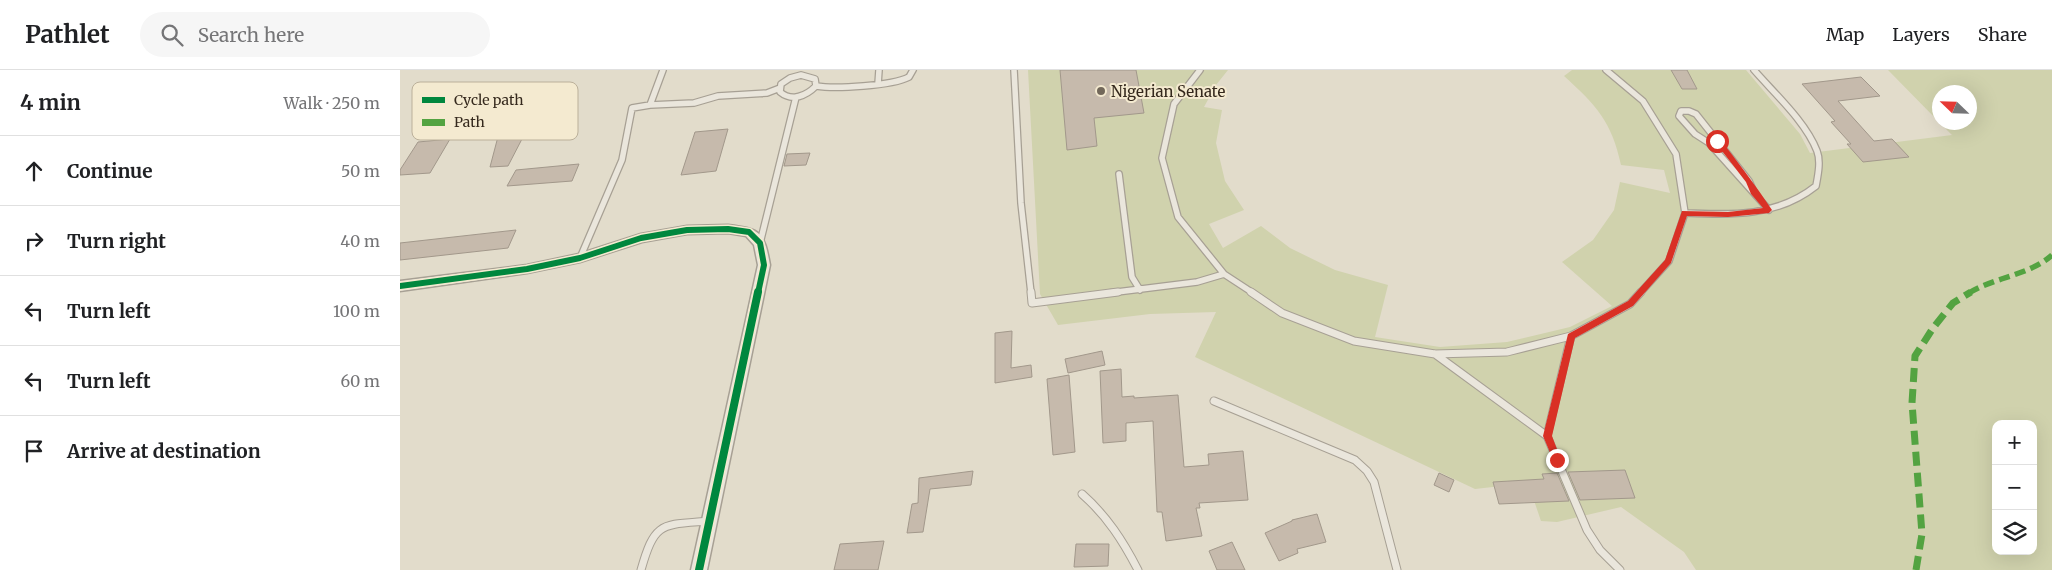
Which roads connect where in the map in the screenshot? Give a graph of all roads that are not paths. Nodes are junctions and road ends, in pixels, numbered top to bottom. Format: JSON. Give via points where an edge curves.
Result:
{"nodes":[{"id":1,"x":663,"y":70,"type":"edge"},
{"id":2,"x":879,"y":70,"type":"edge"},
{"id":3,"x":913,"y":70,"type":"edge"},
{"id":4,"x":1014,"y":70,"type":"edge"},
{"id":5,"x":1200,"y":70,"type":"edge"},
{"id":6,"x":1606,"y":70,"type":"edge"},
{"id":7,"x":1754,"y":70,"type":"edge"},
{"id":8,"x":878,"y":84,"type":"junction"},
{"id":9,"x":816,"y":86,"type":"junction"},
{"id":10,"x":780,"y":88,"type":"junction"},
{"id":11,"x":796,"y":97,"type":"junction"},
{"id":12,"x":650,"y":104,"type":"junction"},
{"id":13,"x":1119,"y":174,"type":"dead end"},
{"id":14,"x":1754,"y":192,"type":"junction"},
{"id":15,"x":1769,"y":210,"type":"junction"},
{"id":16,"x":1684,"y":213,"type":"junction"},
{"id":17,"x":760,"y":243,"type":"junction"},
{"id":18,"x":580,"y":258,"type":"junction"},
{"id":19,"x":1224,"y":274,"type":"junction"},
{"id":20,"x":400,"y":286,"type":"edge"},
{"id":21,"x":1140,"y":290,"type":"junction"},
{"id":22,"x":1571,"y":336,"type":"junction"},
{"id":23,"x":1435,"y":354,"type":"junction"},
{"id":24,"x":1214,"y":401,"type":"dead end"},
{"id":25,"x":1547,"y":436,"type":"junction"},
{"id":26,"x":1082,"y":494,"type":"dead end"},
{"id":27,"x":710,"y":521,"type":"junction"},
{"id":28,"x":641,"y":570,"type":"edge"},
{"id":29,"x":699,"y":570,"type":"edge"},
{"id":30,"x":1138,"y":570,"type":"edge"},
{"id":31,"x":1397,"y":570,"type":"edge"},
{"id":32,"x":1620,"y":570,"type":"edge"}],
"edges":[{"from":1,"to":12,"type":"lane"},
{"from":2,"to":8,"type":"lane"},
{"from":3,"to":8,"type":"lane","via":[[907,79]]},
{"from":4,"to":21,"type":"lane","via":[[1021,203],[1032,303]]},
{"from":5,"to":19,"type":"lane","via":[[1174,104],[1162,158],[1178,216]]},
{"from":6,"to":16,"type":"lane","via":[[1643,101],[1676,154]]},
{"from":7,"to":15,"type":"lane","via":[[1806,130],[1818,152],[1816,186],[1801,198]]},
{"from":8,"to":9,"type":"lane"},
{"from":9,"to":10,"type":"lane","via":[[815,79],[804,75],[790,78]]},
{"from":9,"to":11,"type":"lane"},
{"from":10,"to":11,"type":"lane","via":[[783,95]]},
{"from":10,"to":12,"type":"lane","via":[[767,93],[718,96],[694,103]]},
{"from":11,"to":17,"type":"lane"},
{"from":12,"to":18,"type":"lane","via":[[632,108],[622,160]]},
{"from":13,"to":21,"type":"lane","via":[[1132,276]]},
{"from":14,"to":14,"type":"lane","via":[[1749,181],[1696,114],[1681,111],[1679,116],[1695,134],[1709,143]]},
{"from":14,"to":15,"type":"lane"},
{"from":15,"to":16,"type":"lane","via":[[1728,215]]},
{"from":16,"to":22,"type":"lane","via":[[1669,261],[1630,304]]},
{"from":17,"to":18,"type":"street","via":[[748,232],[728,228],[687,230],[641,238]]},
{"from":17,"to":27,"type":"street","via":[[764,265]]},
{"from":18,"to":20,"type":"street","via":[[527,269]]},
{"from":19,"to":21,"type":"lane","via":[[1197,282]]},
{"from":19,"to":23,"type":"lane","via":[[1282,313],[1354,342]]},
{"from":22,"to":23,"type":"lane","via":[[1506,352]]},
{"from":22,"to":25,"type":"lane"},
{"from":23,"to":25,"type":"lane"},
{"from":24,"to":31,"type":"lane","via":[[1355,460],[1367,471],[1374,482]]},
{"from":25,"to":32,"type":"lane","via":[[1587,530],[1600,550]]},
{"from":26,"to":30,"type":"lane","via":[[1117,530]]},
{"from":27,"to":28,"type":"lane","via":[[671,524],[659,530],[650,540]]},
{"from":27,"to":29,"type":"street"}]}
